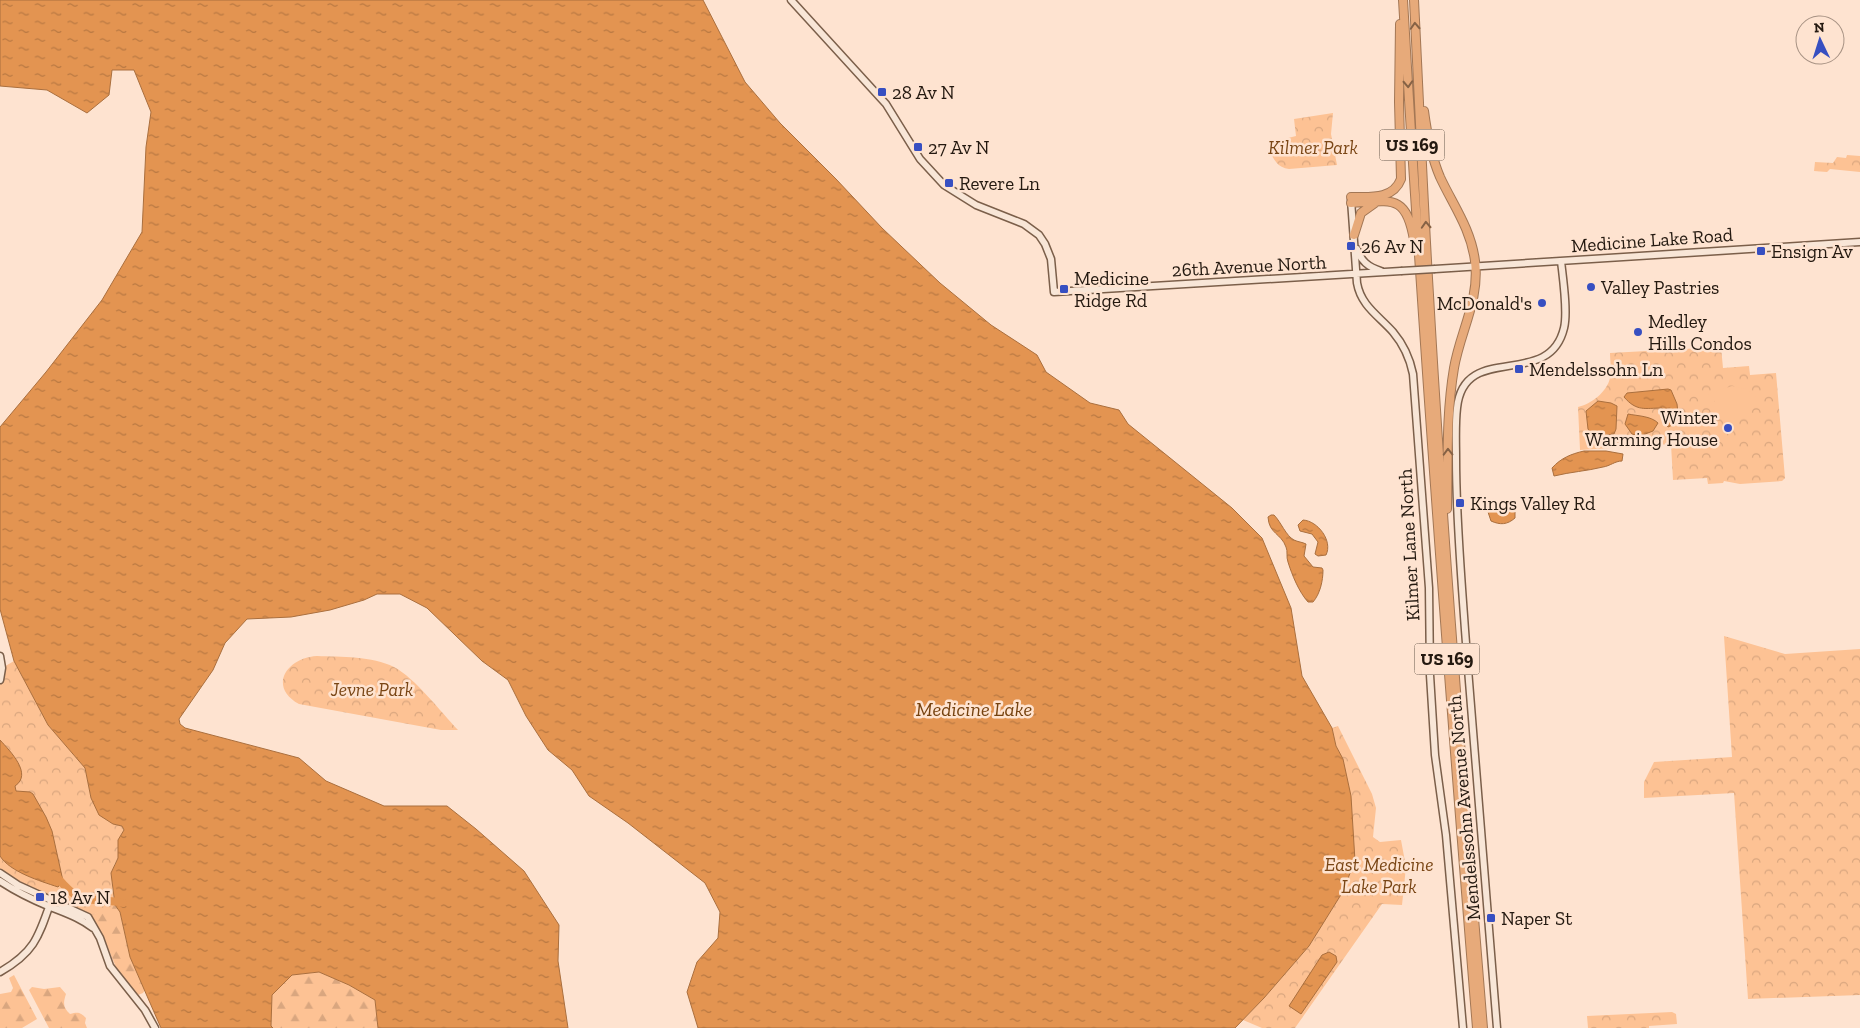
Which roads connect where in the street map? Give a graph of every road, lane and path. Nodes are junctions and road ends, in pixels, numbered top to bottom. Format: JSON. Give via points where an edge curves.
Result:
{"nodes":[{"id":1,"x":791,"y":0,"type":"edge"},
{"id":2,"x":1403,"y":0,"type":"edge"},
{"id":3,"x":1414,"y":0,"type":"edge"},
{"id":4,"x":1417,"y":52,"type":"junction"},
{"id":5,"x":1351,"y":200,"type":"junction"},
{"id":6,"x":1379,"y":202,"type":"junction"},
{"id":7,"x":1354,"y":238,"type":"junction"},
{"id":8,"x":1860,"y":242,"type":"edge"},
{"id":9,"x":1561,"y":262,"type":"junction"},
{"id":10,"x":1475,"y":267,"type":"junction"},
{"id":11,"x":1446,"y":268,"type":"joint"},
{"id":12,"x":1384,"y":272,"type":"junction"},
{"id":13,"x":1356,"y":274,"type":"junction"},
{"id":14,"x":1421,"y":289,"type":"junction"},
{"id":15,"x":1446,"y":553,"type":"junction"},
{"id":16,"x":0,"y":656,"type":"edge"},
{"id":17,"x":0,"y":680,"type":"edge"},
{"id":18,"x":0,"y":873,"type":"edge"},
{"id":19,"x":0,"y":881,"type":"edge"},
{"id":20,"x":50,"y":903,"type":"junction"},
{"id":21,"x":0,"y":972,"type":"edge"},
{"id":22,"x":155,"y":1028,"type":"edge"},
{"id":23,"x":1463,"y":1028,"type":"edge"},
{"id":24,"x":1477,"y":1028,"type":"edge"},
{"id":25,"x":1483,"y":1028,"type":"edge"},
{"id":26,"x":1497,"y":1028,"type":"edge"}],
"edges":[{"from":1,"to":13,"type":"street","name":"26th Avenue North","via":[[886,104],[920,159],[944,184],[976,205],[1024,224],[1039,235],[1051,259],[1054,292]]},
{"from":2,"to":5,"type":"highway","via":[[1398,102],[1401,179],[1398,186],[1386,195]]},
{"from":2,"to":14,"type":"highway","number":"US 169","one_way":true},
{"from":4,"to":3,"type":"highway","number":"US 169","one_way":true},
{"from":4,"to":10,"type":"highway","via":[[1432,155],[1467,230]]},
{"from":15,"to":4,"type":"highway","number":"US 169","one_way":true},
{"from":5,"to":6,"type":"highway"},
{"from":5,"to":7,"type":"street","name":"Kilmer Lane North"},
{"from":6,"to":7,"type":"highway","via":[[1361,213]]},
{"from":6,"to":14,"type":"highway","via":[[1397,203],[1408,216]]},
{"from":7,"to":12,"type":"street","via":[[1364,263]]},
{"from":7,"to":13,"type":"street","name":"Kilmer Lane North"},
{"from":8,"to":9,"type":"street","name":"Medicine Lake Road"},
{"from":9,"to":10,"type":"street","name":"Medicine Lake Road"},
{"from":9,"to":26,"type":"street","name":"Mendelssohn Avenue North","via":[[1565,314],[1557,344],[1536,362],[1492,368],[1478,374],[1462,391],[1456,414],[1456,496]]},
{"from":10,"to":11,"type":"street","name":"Medicine Lake Road"},
{"from":15,"to":10,"type":"highway","one_way":true,"via":[[1448,406],[1454,365],[1473,301]]},
{"from":11,"to":12,"type":"street","name":"26th Avenue North","bridge":true},
{"from":12,"to":13,"type":"street","name":"26th Avenue North"},
{"from":13,"to":23,"type":"street","name":"Kilmer Lane North","via":[[1364,302],[1402,344],[1413,374],[1428,588],[1435,755],[1446,835]]},
{"from":14,"to":24,"type":"highway","number":"US 169"},
{"from":15,"to":25,"type":"highway","number":"US 169"},
{"from":16,"to":17,"type":"street"},
{"from":18,"to":20,"type":"street"},
{"from":19,"to":20,"type":"street"},
{"from":20,"to":21,"type":"street","via":[[34,945],[15,964]]},
{"from":20,"to":22,"type":"street","via":[[88,917],[110,966]]}]}
